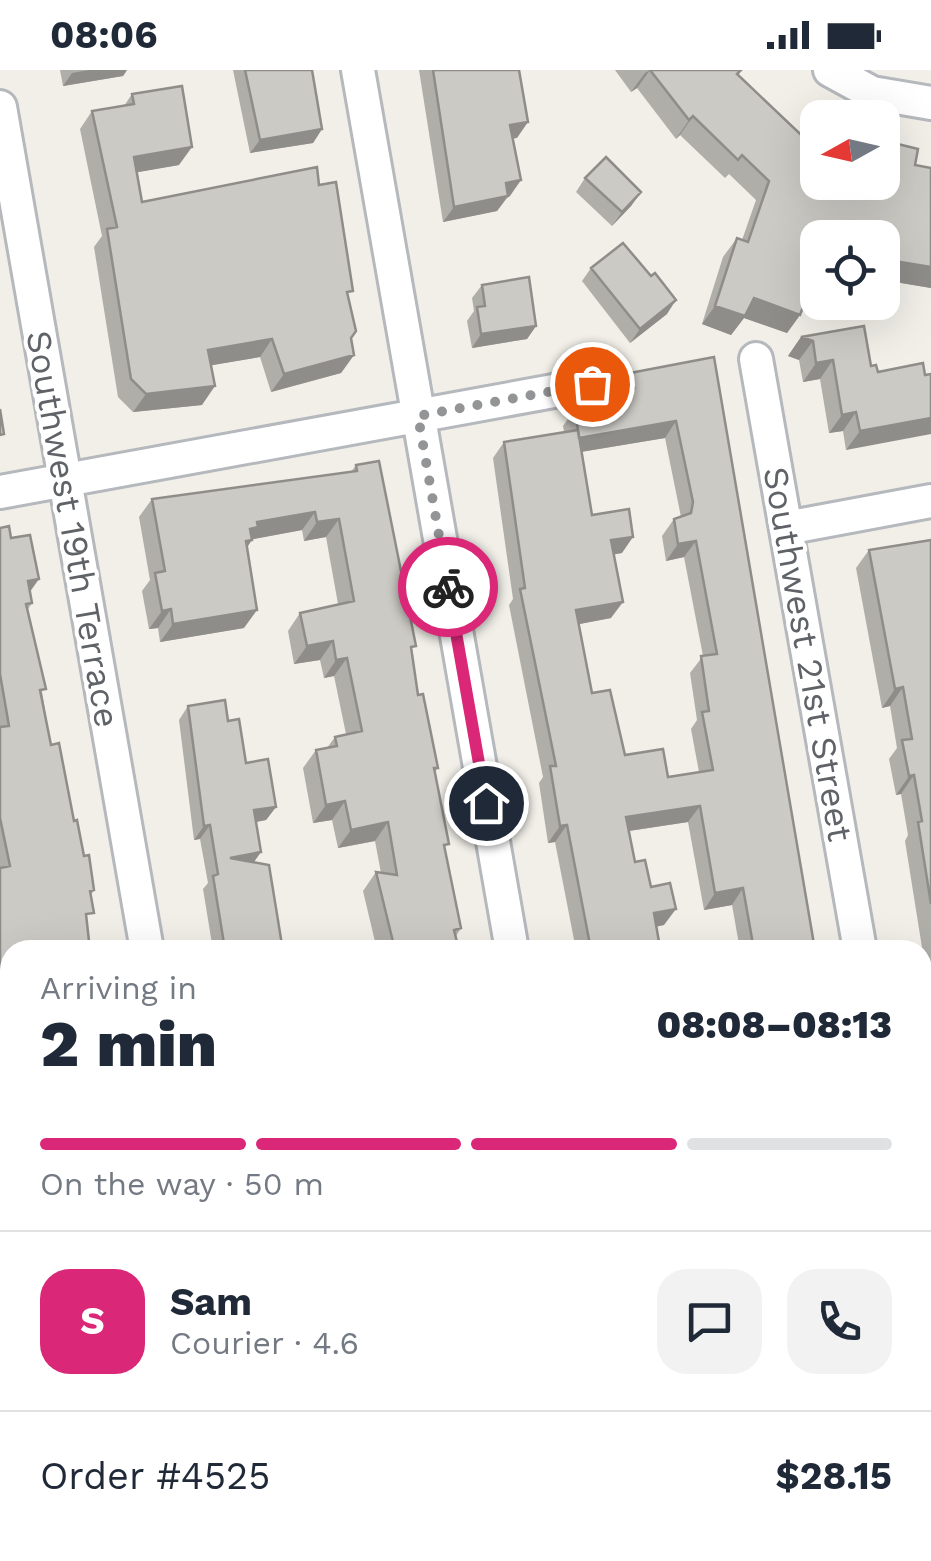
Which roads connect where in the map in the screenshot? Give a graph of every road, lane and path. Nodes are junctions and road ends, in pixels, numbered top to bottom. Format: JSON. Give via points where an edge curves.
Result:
{"nodes":[{"id":1,"x":358,"y":70,"type":"edge"},
{"id":2,"x":830,"y":70,"type":"edge"},
{"id":3,"x":931,"y":103,"type":"edge"},
{"id":4,"x":0,"y":107,"type":"edge"},
{"id":5,"x":756,"y":359,"type":"dead end"},
{"id":6,"x":592,"y":384,"type":"dead end"},
{"id":7,"x":418,"y":416,"type":"junction"},
{"id":8,"x":65,"y":480,"type":"junction"},
{"id":9,"x":0,"y":492,"type":"edge"},
{"id":10,"x":931,"y":501,"type":"edge"},
{"id":11,"x":786,"y":528,"type":"junction"},
{"id":12,"x":145,"y":940,"type":"edge"},
{"id":13,"x":510,"y":940,"type":"edge"},
{"id":14,"x":858,"y":940,"type":"edge"}],
"edges":[{"from":1,"to":7,"type":"street"},
{"from":2,"to":3,"type":"street","via":[[872,93]]},
{"from":4,"to":8,"type":"street","name":"Southwest 19th Terrace"},
{"from":5,"to":11,"type":"street","name":"Southwest 21st Street"},
{"from":6,"to":7,"type":"street"},
{"from":7,"to":8,"type":"street"},
{"from":7,"to":13,"type":"street"},
{"from":8,"to":9,"type":"street"},
{"from":8,"to":12,"type":"street","name":"Southwest 19th Terrace"},
{"from":10,"to":11,"type":"street"},
{"from":11,"to":14,"type":"street","name":"Southwest 21st Street"}]}
